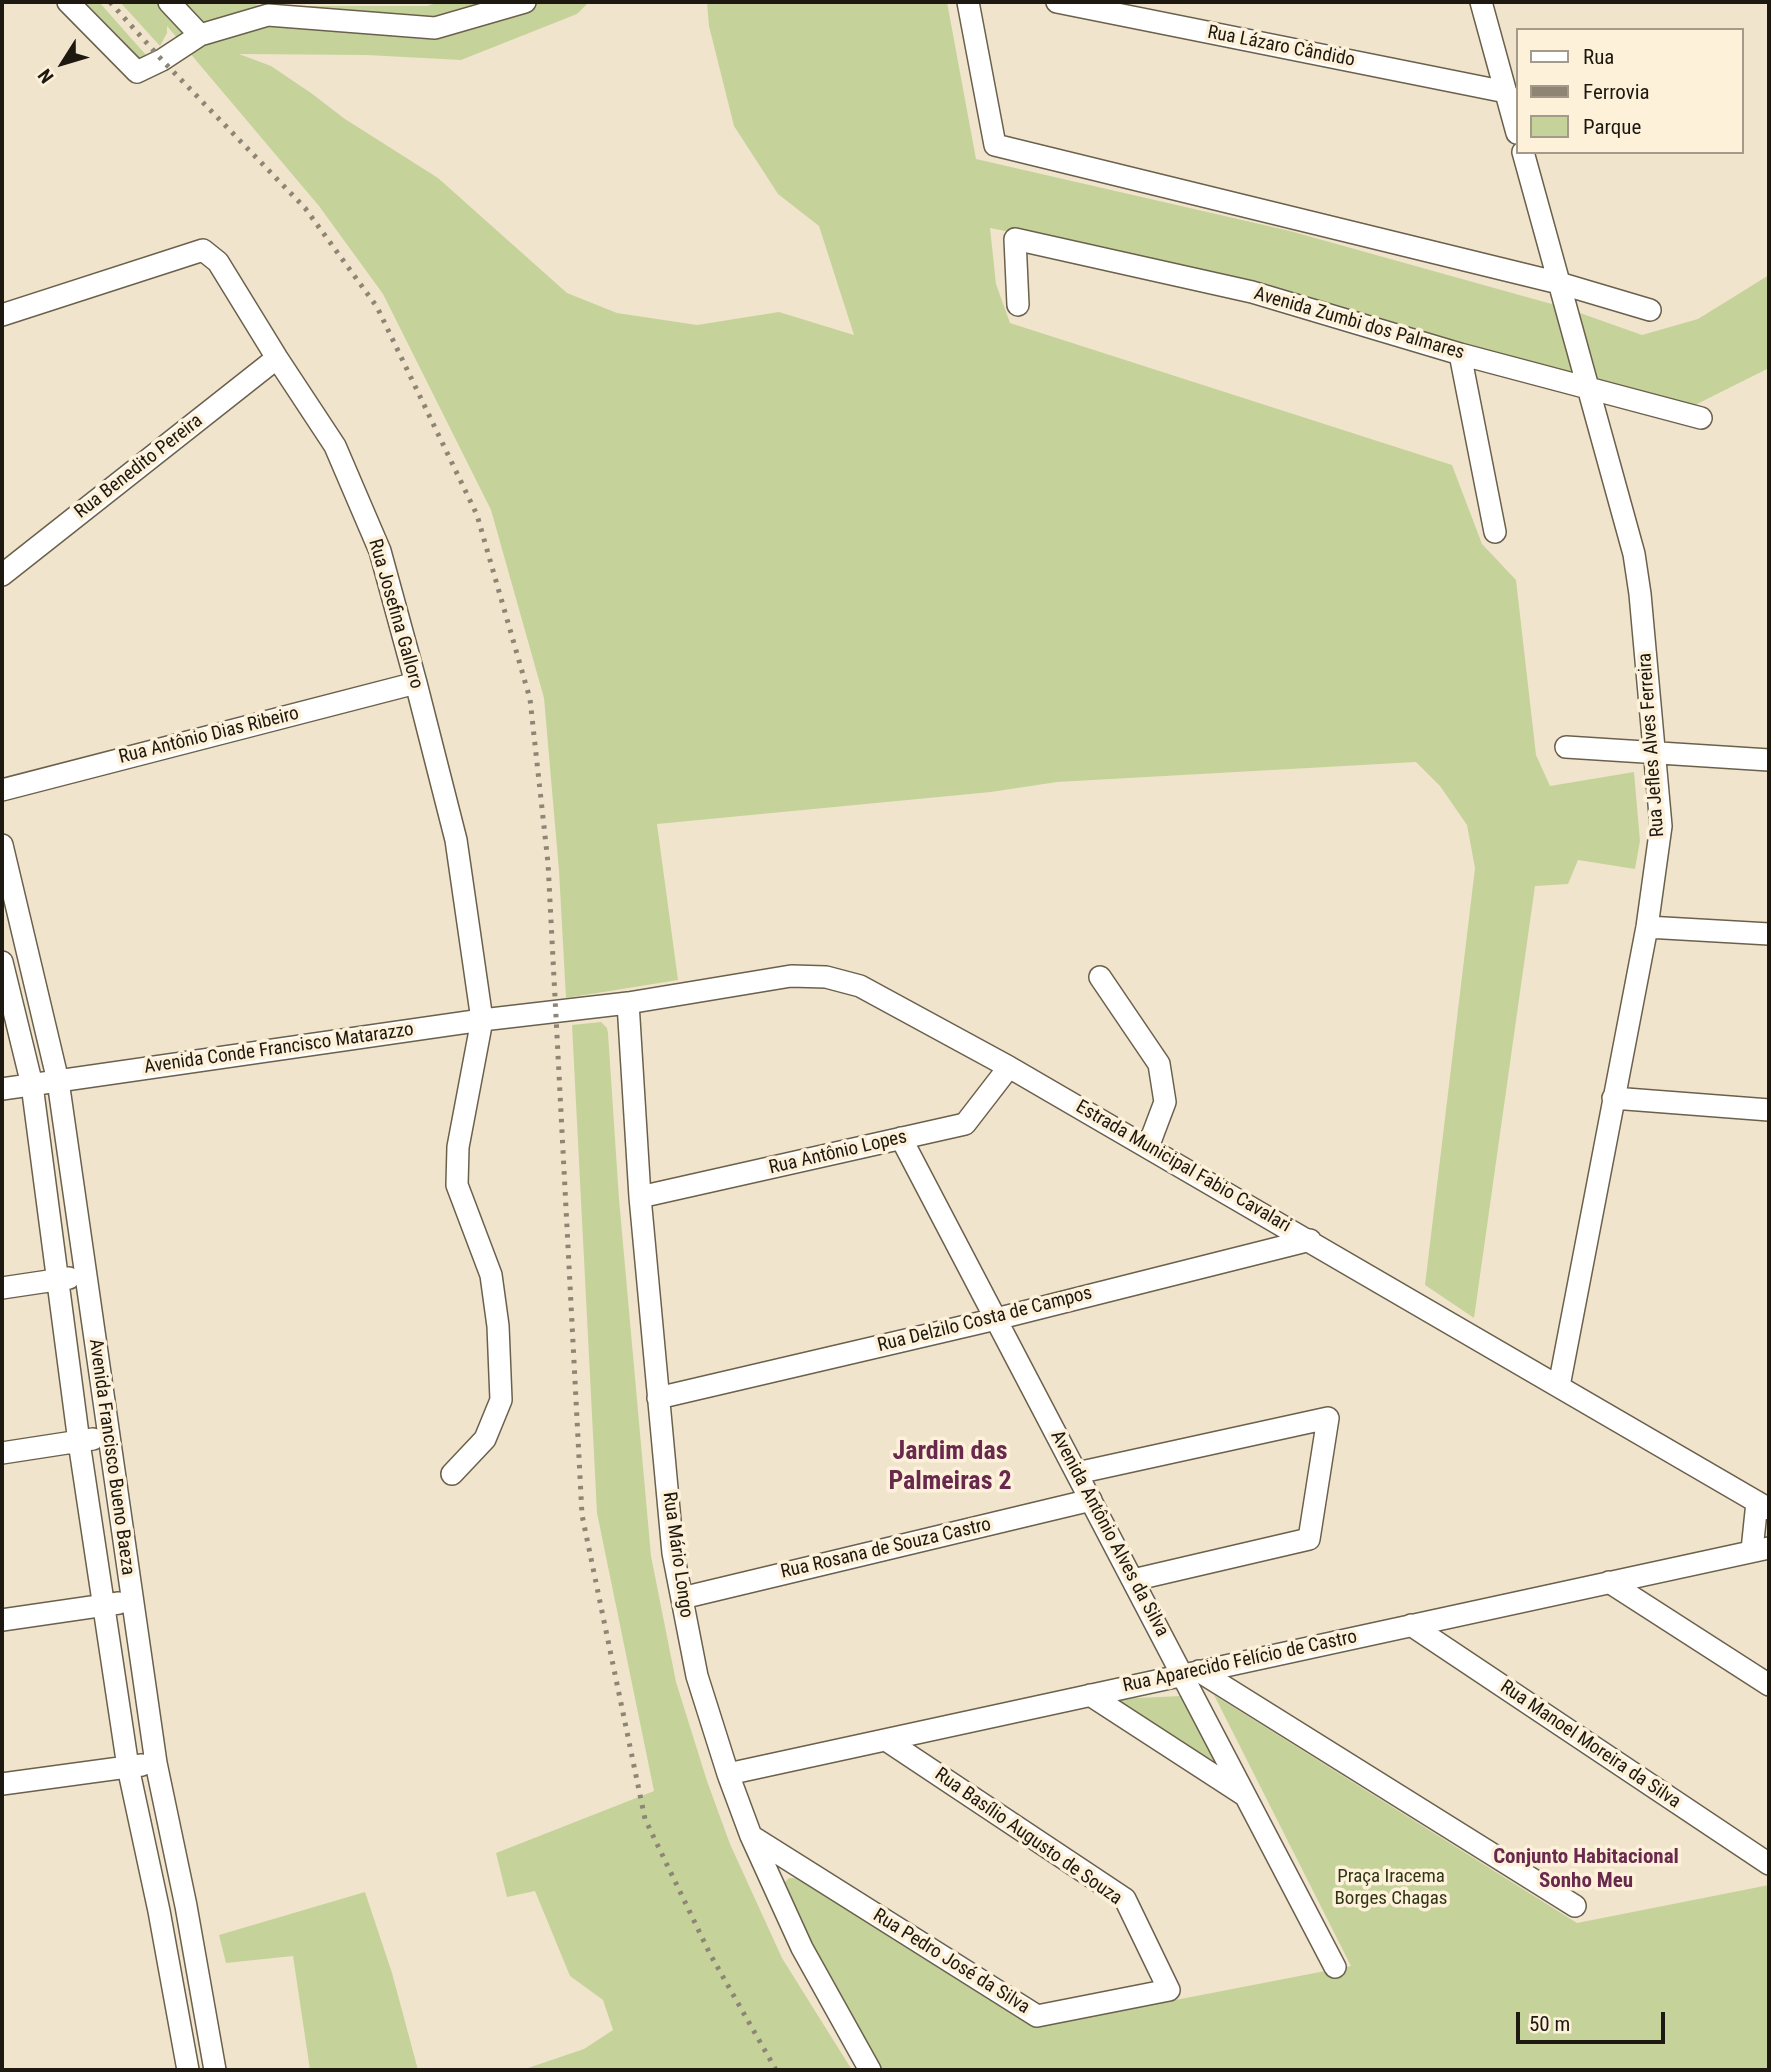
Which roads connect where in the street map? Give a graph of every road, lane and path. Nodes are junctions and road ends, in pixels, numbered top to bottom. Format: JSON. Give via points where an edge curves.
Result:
{"nodes":[{"id":1,"x":68,"y":2,"type":"edge"},
{"id":2,"x":169,"y":2,"type":"edge"},
{"id":3,"x":525,"y":2,"type":"edge"},
{"id":4,"x":968,"y":2,"type":"edge"},
{"id":5,"x":1057,"y":2,"type":"edge"},
{"id":6,"x":1481,"y":2,"type":"edge"},
{"id":7,"x":269,"y":9,"type":"edge"},
{"id":8,"x":200,"y":36,"type":"junction"},
{"id":9,"x":1506,"y":92,"type":"junction"},
{"id":10,"x":1516,"y":129,"type":"edge"},
{"id":11,"x":1524,"y":154,"type":"edge"},
{"id":12,"x":1559,"y":283,"type":"junction"},
{"id":13,"x":1018,"y":305,"type":"dead end"},
{"id":14,"x":1650,"y":310,"type":"dead end"},
{"id":15,"x":2,"y":315,"type":"edge"},
{"id":16,"x":1460,"y":354,"type":"junction"},
{"id":17,"x":277,"y":358,"type":"junction"},
{"id":18,"x":1588,"y":389,"type":"junction"},
{"id":19,"x":1701,"y":418,"type":"dead end"},
{"id":20,"x":1495,"y":532,"type":"dead end"},
{"id":21,"x":2,"y":575,"type":"edge"},
{"id":22,"x":416,"y":683,"type":"junction"},
{"id":23,"x":1566,"y":747,"type":"dead end"},
{"id":24,"x":1655,"y":753,"type":"junction"},
{"id":25,"x":1769,"y":760,"type":"edge"},
{"id":26,"x":2,"y":790,"type":"edge"},
{"id":27,"x":2,"y":845,"type":"edge"},
{"id":28,"x":1647,"y":927,"type":"junction"},
{"id":29,"x":1769,"y":934,"type":"edge"},
{"id":30,"x":2,"y":962,"type":"edge"},
{"id":31,"x":1100,"y":977,"type":"dead end"},
{"id":32,"x":628,"y":1003,"type":"junction"},
{"id":33,"x":556,"y":1012,"type":"joint"},
{"id":34,"x":482,"y":1020,"type":"junction"},
{"id":35,"x":1009,"y":1067,"type":"junction"},
{"id":36,"x":58,"y":1081,"type":"junction"},
{"id":37,"x":32,"y":1085,"type":"junction"},
{"id":38,"x":2,"y":1089,"type":"edge"},
{"id":39,"x":1613,"y":1098,"type":"junction"},
{"id":40,"x":1769,"y":1110,"type":"edge"},
{"id":41,"x":901,"y":1138,"type":"junction"},
{"id":42,"x":1148,"y":1147,"type":"junction"},
{"id":43,"x":640,"y":1198,"type":"junction"},
{"id":44,"x":1310,"y":1240,"type":"junction"},
{"id":45,"x":85,"y":1276,"type":"junction"},
{"id":46,"x":58,"y":1280,"type":"junction"},
{"id":47,"x":2,"y":1288,"type":"edge"},
{"id":48,"x":996,"y":1319,"type":"junction"},
{"id":49,"x":1559,"y":1386,"type":"junction"},
{"id":50,"x":659,"y":1398,"type":"junction"},
{"id":51,"x":108,"y":1437,"type":"junction"},
{"id":52,"x":79,"y":1442,"type":"junction"},
{"id":53,"x":2,"y":1453,"type":"edge"},
{"id":54,"x":1077,"y":1473,"type":"junction"},
{"id":55,"x":452,"y":1474,"type":"dead end"},
{"id":56,"x":1091,"y":1500,"type":"junction"},
{"id":57,"x":1763,"y":1505,"type":"edge"},
{"id":58,"x":1761,"y":1549,"type":"edge"},
{"id":59,"x":1133,"y":1580,"type":"junction"},
{"id":60,"x":1609,"y":1582,"type":"junction"},
{"id":61,"x":682,"y":1598,"type":"junction"},
{"id":62,"x":131,"y":1601,"type":"junction"},
{"id":63,"x":104,"y":1606,"type":"junction"},
{"id":64,"x":2,"y":1620,"type":"edge"},
{"id":65,"x":1411,"y":1625,"type":"junction"},
{"id":66,"x":1191,"y":1673,"type":"junction"},
{"id":67,"x":1769,"y":1685,"type":"edge"},
{"id":68,"x":1090,"y":1695,"type":"junction"},
{"id":69,"x":886,"y":1740,"type":"junction"},
{"id":70,"x":156,"y":1763,"type":"junction"},
{"id":71,"x":128,"y":1767,"type":"junction"},
{"id":72,"x":728,"y":1774,"type":"junction"},
{"id":73,"x":2,"y":1784,"type":"edge"},
{"id":74,"x":1246,"y":1797,"type":"junction"},
{"id":75,"x":751,"y":1836,"type":"junction"},
{"id":76,"x":1769,"y":1864,"type":"edge"},
{"id":77,"x":186,"y":1906,"type":"junction"},
{"id":78,"x":1575,"y":1906,"type":"dead end"},
{"id":79,"x":159,"y":1911,"type":"junction"},
{"id":80,"x":1335,"y":1967,"type":"dead end"},
{"id":81,"x":1169,"y":1990,"type":"joint"},
{"id":82,"x":188,"y":2070,"type":"edge"},
{"id":83,"x":215,"y":2070,"type":"edge"},
{"id":84,"x":870,"y":2070,"type":"edge"}],
"edges":[{"from":1,"to":8,"type":"street","via":[[136,72]]},
{"from":2,"to":8,"type":"street"},
{"from":3,"to":7,"type":"street","via":[[435,28]]},
{"from":4,"to":12,"type":"street","via":[[995,145]]},
{"from":5,"to":9,"type":"street","name":"Rua Lázaro Cândido"},
{"from":6,"to":9,"type":"street"},
{"from":7,"to":8,"type":"street"},
{"from":9,"to":10,"type":"street"},
{"from":11,"to":12,"type":"street","name":"Rua Jefles Alves Ferreira"},
{"from":12,"to":14,"type":"street"},
{"from":12,"to":18,"type":"street","name":"Rua Jefles Alves Ferreira"},
{"from":13,"to":16,"type":"street","name":"Avenida Zumbi dos Palmares","via":[[1015,239],[1252,292]]},
{"from":15,"to":17,"type":"street","name":"Rua Josefina Galloro","via":[[203,250],[218,262]]},
{"from":16,"to":18,"type":"street","name":"Avenida Zumbi dos Palmares"},
{"from":16,"to":20,"type":"street"},
{"from":17,"to":21,"type":"street","name":"Rua Benedito Pereira"},
{"from":17,"to":22,"type":"street","name":"Rua Josefina Galloro","via":[[335,446],[380,551]]},
{"from":18,"to":19,"type":"street","name":"Avenida Zumbi dos Palmares"},
{"from":18,"to":24,"type":"street","name":"Rua Jefles Alves Ferreira","via":[[1634,554]]},
{"from":22,"to":26,"type":"street","name":"Rua Antônio Dias Ribeiro"},
{"from":22,"to":34,"type":"street","name":"Rua Josefina Galloro","via":[[456,840]]},
{"from":23,"to":24,"type":"street"},
{"from":24,"to":25,"type":"street"},
{"from":24,"to":28,"type":"street","name":"Rua Jefles Alves Ferreira","via":[[1661,826]]},
{"from":27,"to":36,"type":"street","name":"Avenida Francisco Bueno Baeza"},
{"from":28,"to":29,"type":"street"},
{"from":28,"to":39,"type":"street","name":"Rua Jefles Alves Ferreira"},
{"from":30,"to":37,"type":"street","name":"Avenida Francisco Bueno Baeza"},
{"from":31,"to":42,"type":"street","via":[[1159,1064],[1165,1102]]},
{"from":32,"to":33,"type":"street","name":"Estrada Municipal Fabio Cavalari"},
{"from":32,"to":35,"type":"street","name":"Estrada Municipal Fabio Cavalari","via":[[791,976],[826,976],[860,986]]},
{"from":32,"to":43,"type":"street","name":"Rua Mário Longo"},
{"from":33,"to":34,"type":"street","name":"Avenida Conde Francisco Matarazzo"},
{"from":34,"to":36,"type":"street","name":"Avenida Conde Francisco Matarazzo"},
{"from":34,"to":55,"type":"street","name":"Rua Josefina Galloro","via":[[458,1147],[457,1185],[491,1275],[500,1400],[485,1438]]},
{"from":35,"to":41,"type":"street","name":"Rua Antônio Lopes","via":[[965,1124]]},
{"from":35,"to":42,"type":"street","name":"Estrada Municipal Fabio Cavalari"},
{"from":36,"to":37,"type":"street","name":"Avenida Conde Francisco Matarazzo"},
{"from":36,"to":45,"type":"street","name":"Avenida Francisco Bueno Baeza"},
{"from":37,"to":38,"type":"street","name":"Avenida Conde Francisco Matarazzo"},
{"from":37,"to":46,"type":"street","name":"Avenida Francisco Bueno Baeza"},
{"from":39,"to":40,"type":"street"},
{"from":39,"to":49,"type":"street","name":"Rua Jefles Alves Ferreira"},
{"from":41,"to":43,"type":"street","name":"Rua Antônio Lopes"},
{"from":41,"to":48,"type":"street","name":"Avenida Antônio Alves da Silva"},
{"from":42,"to":44,"type":"street","name":"Estrada Municipal Fabio Cavalari"},
{"from":43,"to":50,"type":"street","name":"Rua Mário Longo"},
{"from":44,"to":48,"type":"street","name":"Rua Delzilo Costa de Campos"},
{"from":44,"to":49,"type":"street","name":"Estrada Municipal Fabio Cavalari"},
{"from":45,"to":46,"type":"street"},
{"from":45,"to":51,"type":"street","name":"Avenida Francisco Bueno Baeza"},
{"from":46,"to":47,"type":"street"},
{"from":46,"to":52,"type":"street","name":"Avenida Francisco Bueno Baeza"},
{"from":48,"to":50,"type":"street","name":"Rua Delzilo Costa de Campos"},
{"from":48,"to":54,"type":"street","name":"Avenida Antônio Alves da Silva"},
{"from":49,"to":57,"type":"street","name":"Estrada Municipal Fabio Cavalari"},
{"from":50,"to":61,"type":"street","name":"Rua Mário Longo","via":[[673,1553]]},
{"from":51,"to":52,"type":"street"},
{"from":51,"to":62,"type":"street","name":"Avenida Francisco Bueno Baeza"},
{"from":52,"to":53,"type":"street"},
{"from":52,"to":63,"type":"street","name":"Avenida Francisco Bueno Baeza"},
{"from":54,"to":56,"type":"street","name":"Avenida Antônio Alves da Silva"},
{"from":54,"to":59,"type":"street","via":[[1328,1418],[1308,1539]]},
{"from":56,"to":59,"type":"street","name":"Avenida Antônio Alves da Silva"},
{"from":56,"to":61,"type":"street","name":"Rua Rosana de Souza Castro"},
{"from":57,"to":58,"type":"street"},
{"from":58,"to":60,"type":"street","name":"Rua Aparecido Felício de Castro"},
{"from":59,"to":66,"type":"street","name":"Avenida Antônio Alves da Silva"},
{"from":60,"to":65,"type":"street","name":"Rua Aparecido Felício de Castro"},
{"from":60,"to":67,"type":"street"},
{"from":61,"to":72,"type":"street","name":"Rua Mário Longo","via":[[697,1676]]},
{"from":62,"to":63,"type":"street"},
{"from":62,"to":70,"type":"street","name":"Avenida Francisco Bueno Baeza"},
{"from":63,"to":64,"type":"street"},
{"from":63,"to":71,"type":"street","name":"Avenida Francisco Bueno Baeza"},
{"from":65,"to":66,"type":"street","name":"Rua Aparecido Felício de Castro"},
{"from":65,"to":76,"type":"street","name":"Rua Manoel Moreira da Silva"},
{"from":66,"to":68,"type":"street","name":"Rua Aparecido Felício de Castro"},
{"from":66,"to":74,"type":"street","name":"Avenida Antônio Alves da Silva"},
{"from":66,"to":78,"type":"street"},
{"from":68,"to":69,"type":"street","name":"Rua Aparecido Felício de Castro"},
{"from":68,"to":74,"type":"street"},
{"from":69,"to":72,"type":"street","name":"Rua Aparecido Felício de Castro"},
{"from":69,"to":81,"type":"street","name":"Rua Basílio Augusto de Souza","via":[[1125,1899]]},
{"from":70,"to":71,"type":"street"},
{"from":70,"to":77,"type":"street","name":"Avenida Francisco Bueno Baeza"},
{"from":71,"to":73,"type":"street"},
{"from":71,"to":79,"type":"street","name":"Avenida Francisco Bueno Baeza"},
{"from":72,"to":75,"type":"street","name":"Rua Mário Longo"},
{"from":74,"to":80,"type":"street","name":"Avenida Antônio Alves da Silva"},
{"from":75,"to":81,"type":"street","name":"Rua Pedro José da Silva","via":[[1038,2016]]},
{"from":75,"to":84,"type":"street","name":"Rua Mário Longo","via":[[802,1948]]},
{"from":77,"to":79,"type":"street"},
{"from":77,"to":83,"type":"street","name":"Avenida Francisco Bueno Baeza"},
{"from":79,"to":82,"type":"street","name":"Avenida Francisco Bueno Baeza"}]}
